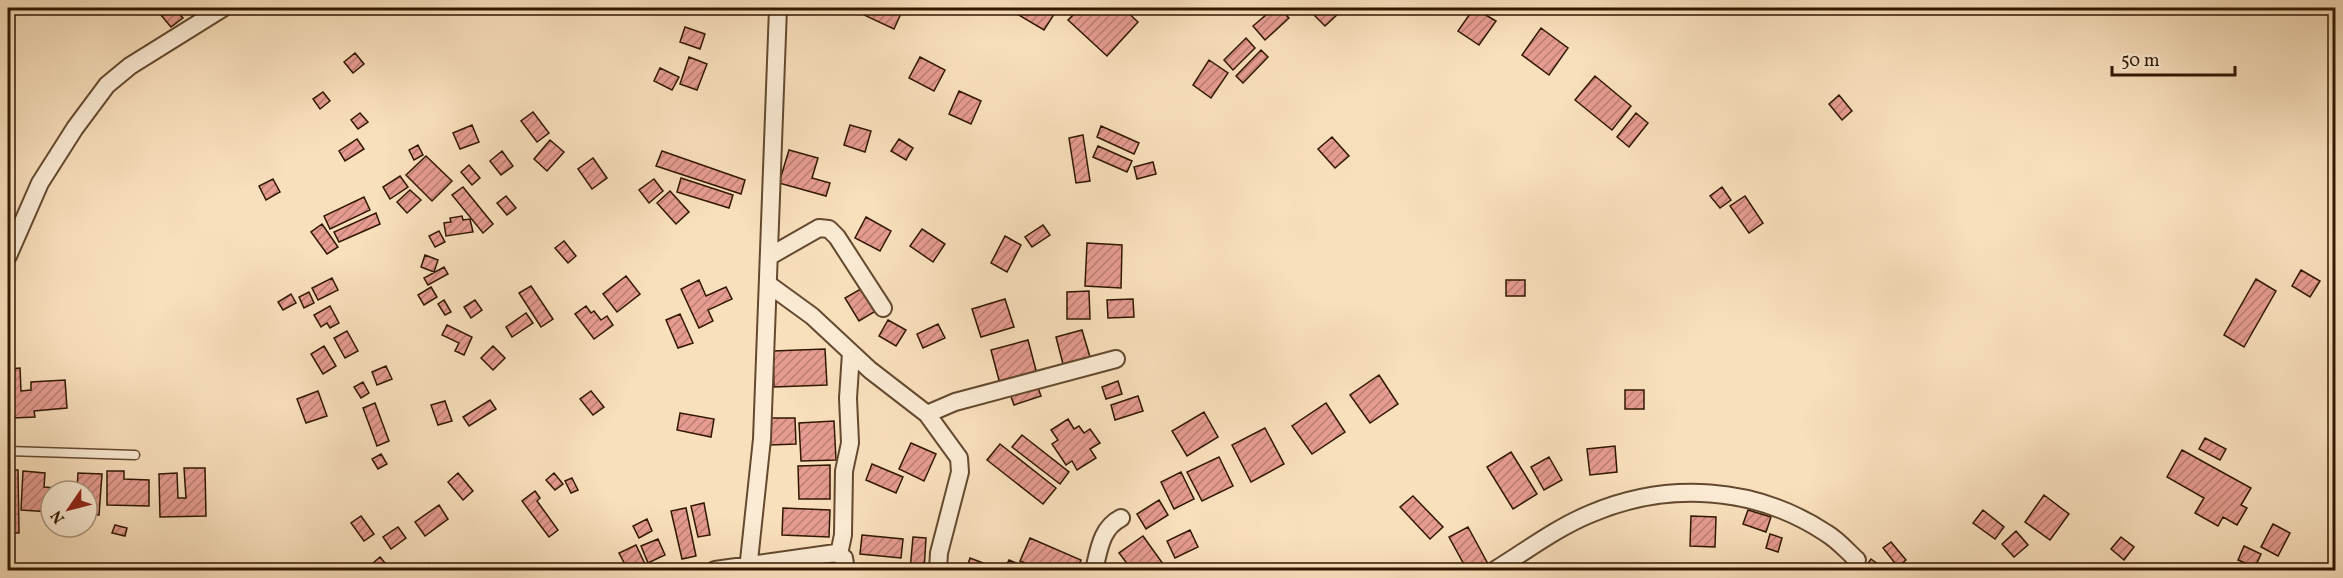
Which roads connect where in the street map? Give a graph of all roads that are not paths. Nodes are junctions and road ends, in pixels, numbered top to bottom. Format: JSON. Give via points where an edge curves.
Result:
{"nodes":[{"id":1,"x":223,"y":8,"type":"edge"},
{"id":2,"x":778,"y":8,"type":"edge"},
{"id":3,"x":8,"y":256,"type":"edge"},
{"id":4,"x":770,"y":256,"type":"junction"},
{"id":5,"x":768,"y":284,"type":"junction"},
{"id":6,"x":883,"y":308,"type":"dead end"},
{"id":7,"x":851,"y":353,"type":"junction"},
{"id":8,"x":1116,"y":359,"type":"dead end"},
{"id":9,"x":927,"y":414,"type":"junction"},
{"id":10,"x":8,"y":451,"type":"edge"},
{"id":11,"x":135,"y":455,"type":"dead end"},
{"id":12,"x":1121,"y":518,"type":"dead end"},
{"id":13,"x":839,"y":554,"type":"junction"},
{"id":14,"x":1857,"y":560,"type":"dead end"},
{"id":15,"x":748,"y":568,"type":"edge"},
{"id":16,"x":715,"y":570,"type":"edge"},
{"id":17,"x":846,"y":570,"type":"edge"},
{"id":18,"x":938,"y":570,"type":"edge"},
{"id":19,"x":1094,"y":570,"type":"edge"},
{"id":20,"x":1495,"y":570,"type":"edge"}],
"edges":[{"from":1,"to":3,"type":"street","via":[[130,66],[107,85],[40,183]]},
{"from":2,"to":4,"type":"street"},
{"from":4,"to":5,"type":"street"},
{"from":4,"to":6,"type":"street","via":[[819,228],[829,229]]},
{"from":5,"to":7,"type":"street","via":[[812,316]]},
{"from":5,"to":15,"type":"street","via":[[762,439]]},
{"from":7,"to":9,"type":"street"},
{"from":7,"to":13,"type":"street","via":[[850,443],[844,471]]},
{"from":8,"to":9,"type":"street","via":[[955,402]]},
{"from":9,"to":18,"type":"street","via":[[961,464]]},
{"from":10,"to":11,"type":"lane"},
{"from":12,"to":19,"type":"street","via":[[1106,530]]},
{"from":13,"to":15,"type":"street"},
{"from":13,"to":17,"type":"street","via":[[845,560]]},
{"from":14,"to":20,"type":"street","via":[[1828,533],[1801,519],[1733,495],[1697,492],[1666,494],[1591,514]]},
{"from":15,"to":16,"type":"street"}]}
